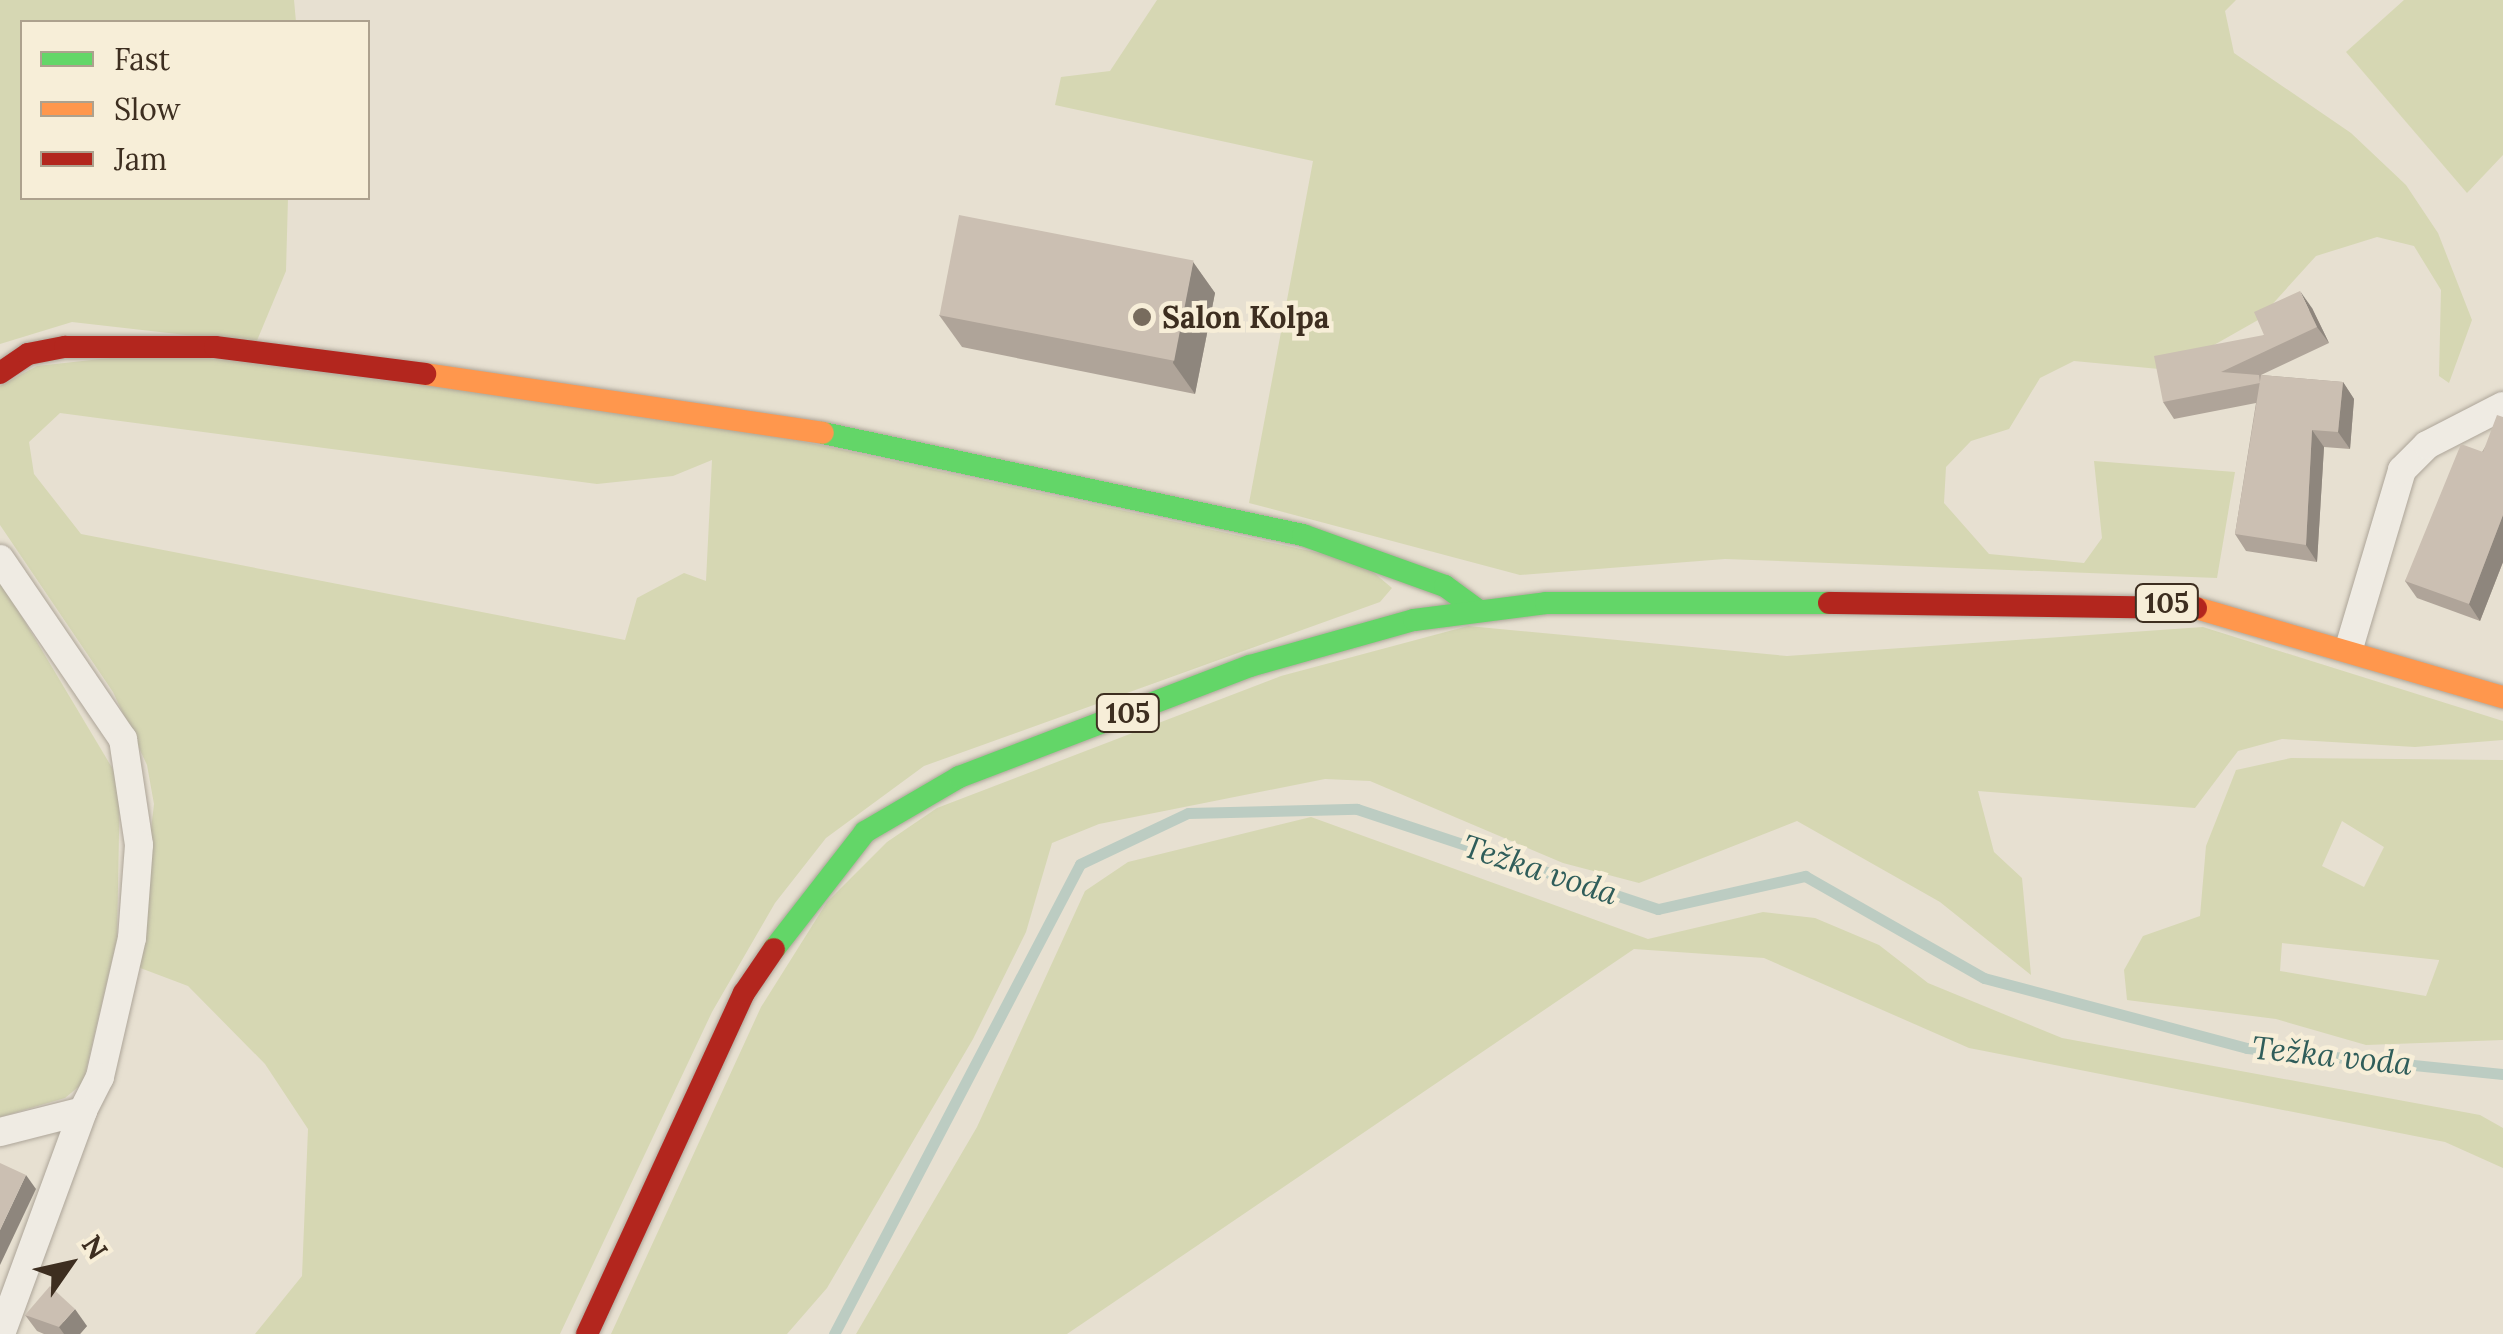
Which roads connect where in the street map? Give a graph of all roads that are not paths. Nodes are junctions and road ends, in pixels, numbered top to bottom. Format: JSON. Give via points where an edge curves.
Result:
{"nodes":[{"id":1,"x":0,"y":373,"type":"edge"},
{"id":2,"x":2503,"y":406,"type":"edge"},
{"id":3,"x":0,"y":558,"type":"edge"},
{"id":4,"x":1479,"y":610,"type":"junction"},
{"id":5,"x":2349,"y":648,"type":"junction"},
{"id":6,"x":2503,"y":697,"type":"edge"},
{"id":7,"x":83,"y":1111,"type":"junction"},
{"id":8,"x":0,"y":1132,"type":"edge"},
{"id":9,"x":1,"y":1334,"type":"edge"},
{"id":10,"x":587,"y":1334,"type":"edge"}],
"edges":[{"from":1,"to":4,"type":"main road","via":[[28,354],[65,347],[215,346],[726,412],[1303,535],[1445,586]]},
{"from":2,"to":5,"type":"street","via":[[2428,445],[2402,470]]},
{"from":3,"to":7,"type":"street","via":[[122,739],[136,791],[132,938],[100,1076]]},
{"from":4,"to":5,"type":"main road","number":"105","via":[[2162,602]]},
{"from":4,"to":10,"type":"main road","number":"105","via":[[1250,666],[959,777],[865,832],[788,920],[744,992]]},
{"from":5,"to":6,"type":"main road","number":"105"},
{"from":7,"to":8,"type":"street"},
{"from":7,"to":9,"type":"street"}]}
